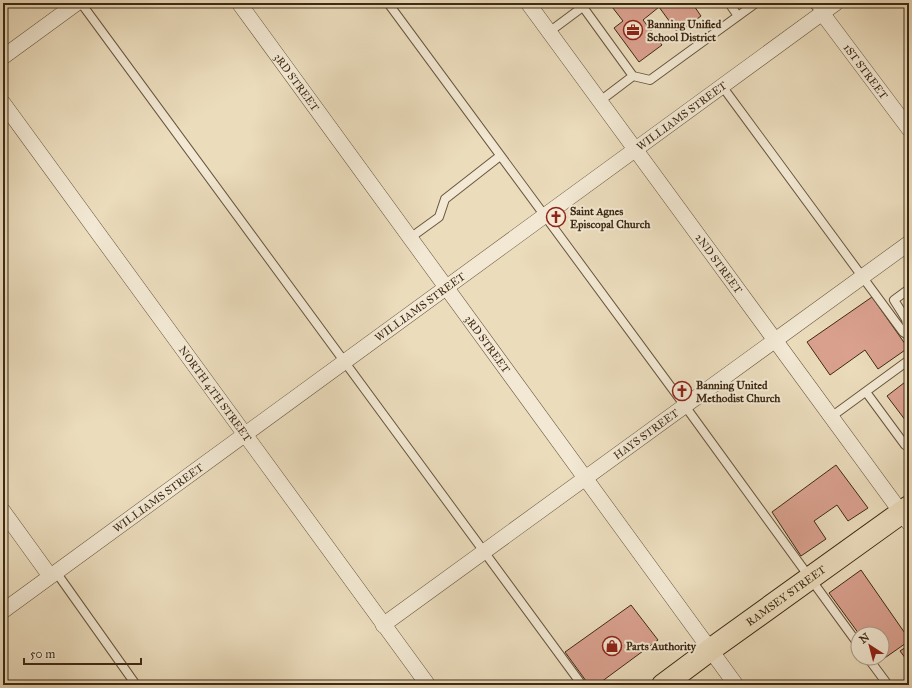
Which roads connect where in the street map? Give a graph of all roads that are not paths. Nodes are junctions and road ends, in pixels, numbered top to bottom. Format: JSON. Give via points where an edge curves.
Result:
{"nodes":[{"id":1,"x":77,"y":3,"type":"edge"},
{"id":2,"x":81,"y":3,"type":"edge"},
{"id":3,"x":239,"y":3,"type":"edge"},
{"id":4,"x":388,"y":3,"type":"edge"},
{"id":5,"x":528,"y":3,"type":"edge"},
{"id":6,"x":728,"y":3,"type":"edge"},
{"id":7,"x":756,"y":3,"type":"edge"},
{"id":8,"x":836,"y":3,"type":"edge"},
{"id":9,"x":586,"y":5,"type":"edge"},
{"id":10,"x":818,"y":8,"type":"edge"},
{"id":11,"x":738,"y":16,"type":"junction"},
{"id":12,"x":549,"y":32,"type":"junction"},
{"id":13,"x":3,"y":57,"type":"edge"},
{"id":14,"x":633,"y":76,"type":"junction"},
{"id":15,"x":722,"y":86,"type":"junction"},
{"id":16,"x":600,"y":100,"type":"junction"},
{"id":17,"x":3,"y":103,"type":"edge"},
{"id":18,"x":909,"y":129,"type":"edge"},
{"id":19,"x":635,"y":149,"type":"junction"},
{"id":20,"x":500,"y":156,"type":"junction"},
{"id":21,"x":544,"y":216,"type":"junction"},
{"id":22,"x":410,"y":238,"type":"junction"},
{"id":23,"x":909,"y":243,"type":"edge"},
{"id":24,"x":863,"y":277,"type":"junction"},
{"id":25,"x":446,"y":287,"type":"junction"},
{"id":26,"x":909,"y":289,"type":"edge"},
{"id":27,"x":909,"y":335,"type":"edge"},
{"id":28,"x":775,"y":340,"type":"junction"},
{"id":29,"x":909,"y":360,"type":"edge"},
{"id":30,"x":344,"y":361,"type":"junction"},
{"id":31,"x":866,"y":392,"type":"junction"},
{"id":32,"x":685,"y":406,"type":"junction"},
{"id":33,"x":831,"y":417,"type":"junction"},
{"id":34,"x":244,"y":434,"type":"junction"},
{"id":35,"x":905,"y":445,"type":"dead end"},
{"id":36,"x":585,"y":478,"type":"junction"},
{"id":37,"x":3,"y":511,"type":"edge"},
{"id":38,"x":906,"y":514,"type":"edge"},
{"id":39,"x":484,"y":552,"type":"junction"},
{"id":40,"x":53,"y":574,"type":"junction"},
{"id":41,"x":810,"y":578,"type":"junction"},
{"id":42,"x":3,"y":611,"type":"edge"},
{"id":43,"x":384,"y":625,"type":"junction"},
{"id":44,"x":850,"y":633,"type":"edge"},
{"id":45,"x":710,"y":650,"type":"junction"},
{"id":46,"x":874,"y":666,"type":"edge"},
{"id":47,"x":134,"y":685,"type":"edge"},
{"id":48,"x":428,"y":685,"type":"edge"},
{"id":49,"x":582,"y":685,"type":"edge"},
{"id":50,"x":663,"y":685,"type":"edge"},
{"id":51,"x":736,"y":685,"type":"edge"},
{"id":52,"x":888,"y":685,"type":"edge"}],
"edges":[{"from":1,"to":13,"type":"street"},
{"from":2,"to":30,"type":"lane"},
{"from":3,"to":22,"type":"street","name":"3RD STREET"},
{"from":4,"to":20,"type":"lane"},
{"from":5,"to":12,"type":"street","name":"2ND STREET"},
{"from":6,"to":11,"type":"lane"},
{"from":7,"to":11,"type":"lane"},
{"from":8,"to":10,"type":"street","name":"WILLIAMS STREET"},
{"from":9,"to":12,"type":"lane"},
{"from":9,"to":14,"type":"lane"},
{"from":10,"to":15,"type":"street","name":"WILLIAMS STREET"},
{"from":10,"to":18,"type":"street","name":"1ST STREET"},
{"from":11,"to":14,"type":"lane","via":[[650,80]]},
{"from":12,"to":16,"type":"street","name":"2ND STREET"},
{"from":14,"to":16,"type":"lane"},
{"from":15,"to":19,"type":"street","name":"WILLIAMS STREET"},
{"from":15,"to":24,"type":"lane"},
{"from":16,"to":19,"type":"street","name":"2ND STREET"},
{"from":17,"to":34,"type":"street","name":"NORTH 4TH STREET"},
{"from":19,"to":21,"type":"street","name":"WILLIAMS STREET"},
{"from":19,"to":28,"type":"street","name":"2ND STREET"},
{"from":20,"to":21,"type":"lane"},
{"from":20,"to":22,"type":"lane","via":[[445,199],[438,217]]},
{"from":21,"to":25,"type":"street","name":"WILLIAMS STREET"},
{"from":21,"to":32,"type":"lane"},
{"from":22,"to":25,"type":"street","name":"3RD STREET"},
{"from":23,"to":24,"type":"street","name":"HAYS STREET"},
{"from":24,"to":27,"type":"lane","via":[[903,332]]},
{"from":24,"to":28,"type":"street","name":"HAYS STREET"},
{"from":25,"to":30,"type":"street","name":"WILLIAMS STREET"},
{"from":25,"to":36,"type":"street","name":"3RD STREET"},
{"from":26,"to":27,"type":"lane","via":[[894,300],[906,319]]},
{"from":28,"to":32,"type":"street","name":"HAYS STREET"},
{"from":28,"to":33,"type":"street","name":"2ND STREET"},
{"from":29,"to":31,"type":"lane"},
{"from":30,"to":34,"type":"street","name":"WILLIAMS STREET"},
{"from":30,"to":39,"type":"lane"},
{"from":31,"to":33,"type":"lane"},
{"from":31,"to":35,"type":"lane"},
{"from":32,"to":36,"type":"street","name":"HAYS STREET"},
{"from":32,"to":41,"type":"lane"},
{"from":33,"to":38,"type":"street","name":"2ND STREET"},
{"from":34,"to":40,"type":"street","name":"WILLIAMS STREET"},
{"from":34,"to":43,"type":"street","name":"NORTH 4TH STREET"},
{"from":36,"to":39,"type":"street","name":"HAYS STREET"},
{"from":36,"to":45,"type":"street","name":"3RD STREET"},
{"from":37,"to":40,"type":"street"},
{"from":38,"to":41,"type":"main road","name":"RAMSEY STREET"},
{"from":39,"to":43,"type":"street","name":"HAYS STREET"},
{"from":39,"to":49,"type":"lane"},
{"from":40,"to":42,"type":"street","name":"WILLIAMS STREET"},
{"from":40,"to":47,"type":"lane"},
{"from":41,"to":44,"type":"lane"},
{"from":41,"to":45,"type":"main road","name":"RAMSEY STREET"},
{"from":43,"to":48,"type":"street","name":"NORTH 4TH STREET"},
{"from":45,"to":50,"type":"main road","name":"RAMSEY STREET"},
{"from":45,"to":51,"type":"street","name":"3RD STREET"},
{"from":46,"to":52,"type":"lane"}]}
